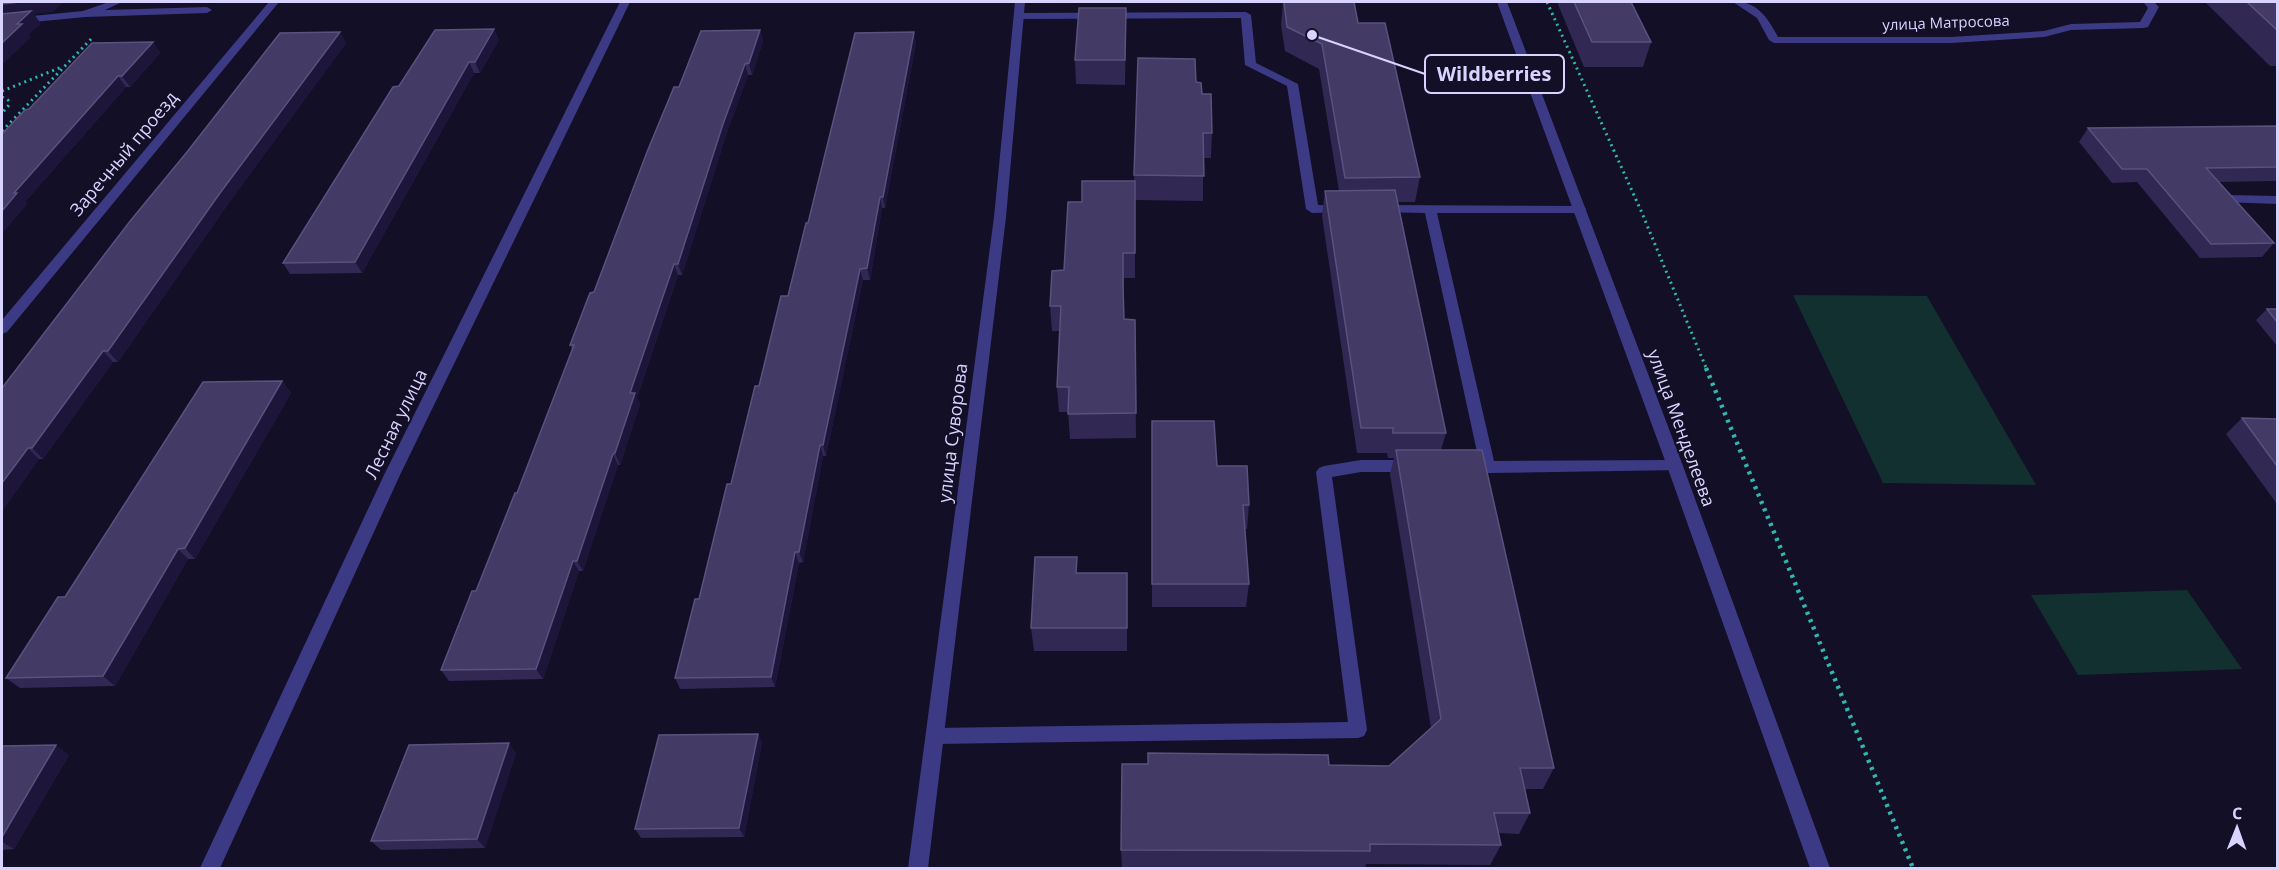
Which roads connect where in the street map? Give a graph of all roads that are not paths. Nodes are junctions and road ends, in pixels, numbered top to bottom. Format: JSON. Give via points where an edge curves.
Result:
{"nodes":[{"id":1,"x":274,"y":2,"type":"edge"},
{"id":2,"x":625,"y":2,"type":"edge"},
{"id":3,"x":1245,"y":2,"type":"edge"},
{"id":4,"x":1502,"y":2,"type":"edge"},
{"id":5,"x":1738,"y":2,"type":"edge"},
{"id":6,"x":2148,"y":2,"type":"edge"},
{"id":7,"x":117,"y":7,"type":"edge"},
{"id":8,"x":1020,"y":9,"type":"edge"},
{"id":9,"x":207,"y":10,"type":"dead end"},
{"id":10,"x":1246,"y":15,"type":"junction"},
{"id":11,"x":2,"y":22,"type":"edge"},
{"id":12,"x":2226,"y":199,"type":"edge"},
{"id":13,"x":2277,"y":200,"type":"edge"},
{"id":14,"x":1430,"y":209,"type":"junction"},
{"id":15,"x":1580,"y":209,"type":"junction"},
{"id":16,"x":2,"y":329,"type":"edge"},
{"id":17,"x":1431,"y":466,"type":"edge"},
{"id":18,"x":1675,"y":466,"type":"junction"},
{"id":19,"x":1454,"y":467,"type":"edge"},
{"id":20,"x":1488,"y":467,"type":"junction"},
{"id":21,"x":935,"y":736,"type":"junction"},
{"id":22,"x":210,"y":868,"type":"edge"},
{"id":23,"x":918,"y":868,"type":"edge"},
{"id":24,"x":1820,"y":868,"type":"edge"}],
"edges":[{"from":1,"to":16,"type":"street","name":"Заречный проезд"},
{"from":2,"to":22,"type":"street","name":"Лесная улица","via":[[392,475]]},
{"from":3,"to":10,"type":"street"},
{"from":4,"to":15,"type":"street","name":"улица Менделеева"},
{"from":5,"to":6,"type":"street","name":"улица Матросова","via":[[1761,16],[1774,40],[2009,37],[2071,27],[2144,25],[2154,7]]},
{"from":7,"to":9,"type":"street"},
{"from":7,"to":11,"type":"street"},
{"from":8,"to":10,"type":"street"},
{"from":8,"to":21,"type":"street","name":"улица Суворова","via":[[1000,217]]},
{"from":10,"to":14,"type":"street","via":[[1251,65],[1292,84],[1312,209]]},
{"from":12,"to":13,"type":"street"},
{"from":14,"to":15,"type":"street"},
{"from":14,"to":20,"type":"street"},
{"from":15,"to":18,"type":"street","name":"улица Менделеева"},
{"from":17,"to":21,"type":"street","via":[[1361,466],[1324,472],[1358,730]]},
{"from":18,"to":20,"type":"street"},
{"from":18,"to":24,"type":"street","name":"улица Менделеева"},
{"from":19,"to":20,"type":"street"},
{"from":21,"to":23,"type":"street","name":"улица Суворова"}]}
